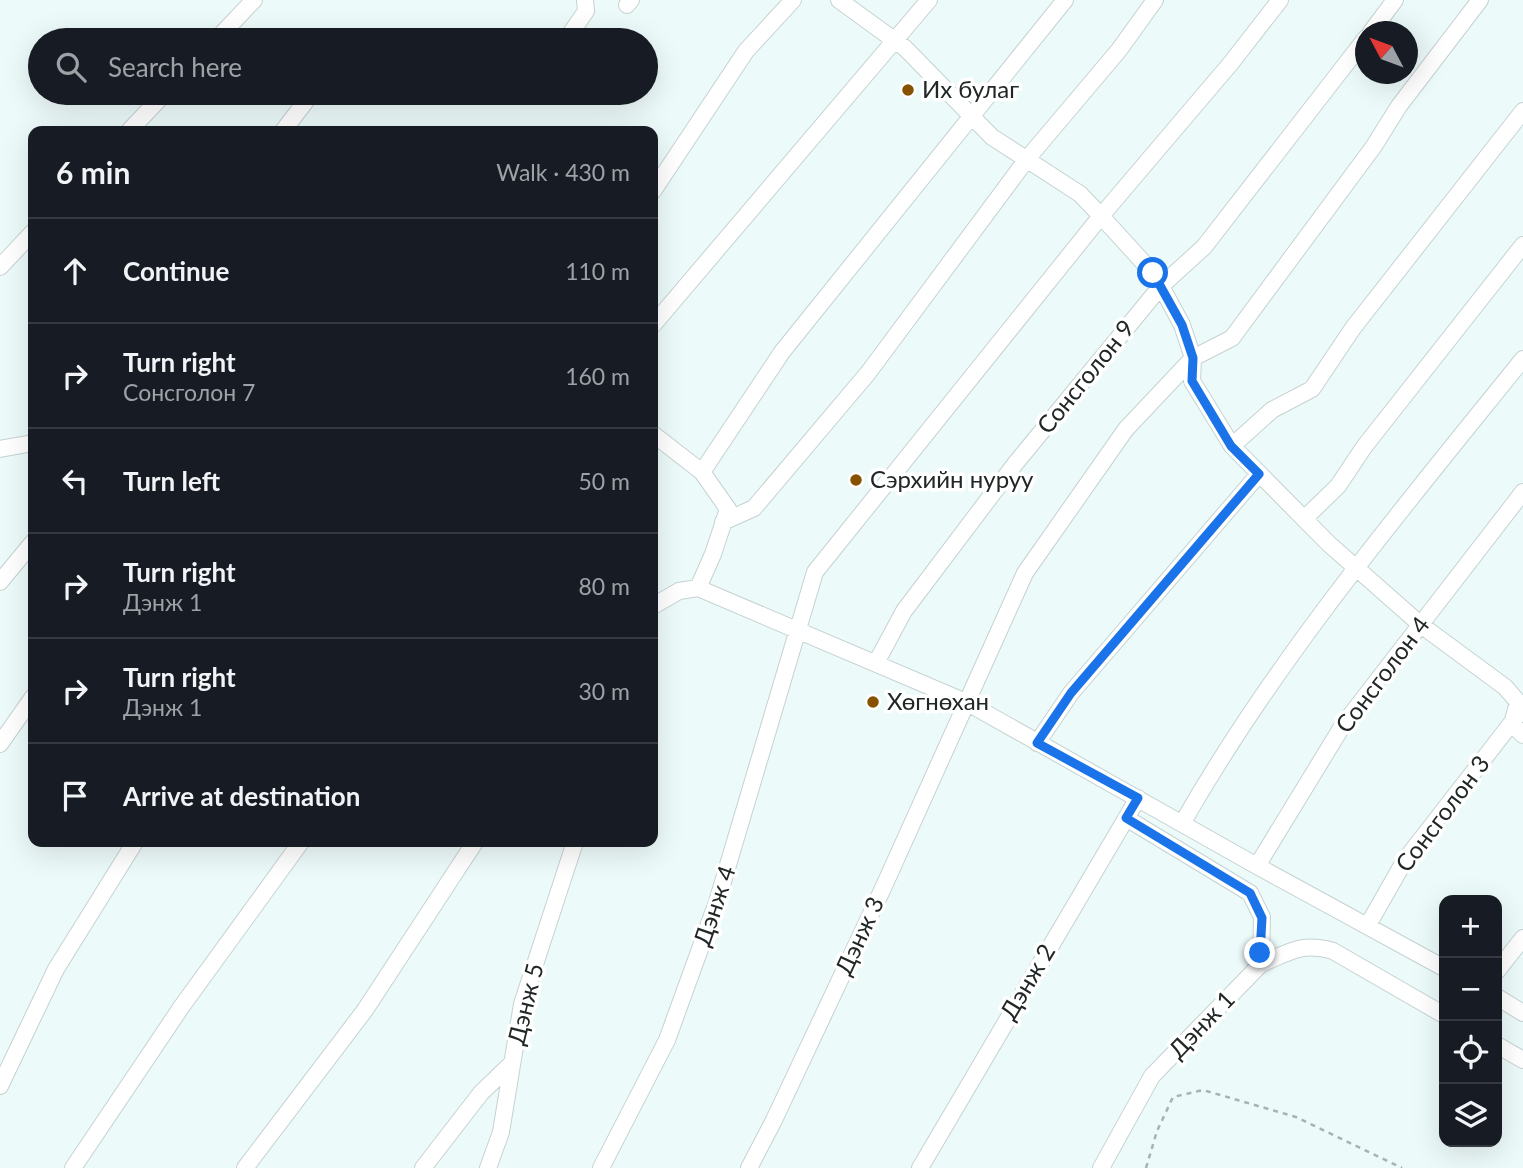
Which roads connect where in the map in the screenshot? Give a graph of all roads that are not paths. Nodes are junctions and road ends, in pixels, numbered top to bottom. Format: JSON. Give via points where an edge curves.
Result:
{"nodes":[{"id":1,"x":254,"y":0,"type":"edge"},
{"id":2,"x":585,"y":0,"type":"edge"},
{"id":3,"x":793,"y":0,"type":"edge"},
{"id":4,"x":839,"y":0,"type":"edge"},
{"id":5,"x":929,"y":0,"type":"edge"},
{"id":6,"x":1065,"y":0,"type":"edge"},
{"id":7,"x":1155,"y":0,"type":"edge"},
{"id":8,"x":1280,"y":0,"type":"edge"},
{"id":9,"x":1395,"y":0,"type":"edge"},
{"id":10,"x":1480,"y":0,"type":"edge"},
{"id":11,"x":1379,"y":21,"type":"edge"},
{"id":12,"x":227,"y":28,"type":"edge"},
{"id":13,"x":574,"y":28,"type":"edge"},
{"id":14,"x":894,"y":40,"type":"junction"},
{"id":15,"x":1355,"y":52,"type":"edge"},
{"id":16,"x":154,"y":105,"type":"edge"},
{"id":17,"x":303,"y":105,"type":"edge"},
{"id":18,"x":1523,"y":111,"type":"edge"},
{"id":19,"x":973,"y":117,"type":"junction"},
{"id":20,"x":134,"y":126,"type":"edge"},
{"id":21,"x":287,"y":126,"type":"edge"},
{"id":22,"x":1027,"y":159,"type":"junction"},
{"id":23,"x":658,"y":183,"type":"edge"},
{"id":24,"x":1101,"y":216,"type":"junction"},
{"id":25,"x":28,"y":237,"type":"edge"},
{"id":26,"x":1523,"y":245,"type":"edge"},
{"id":27,"x":0,"y":267,"type":"edge"},
{"id":28,"x":1161,"y":286,"type":"junction"},
{"id":29,"x":658,"y":319,"type":"edge"},
{"id":30,"x":1193,"y":358,"type":"junction"},
{"id":31,"x":1523,"y":359,"type":"edge"},
{"id":32,"x":658,"y":438,"type":"edge"},
{"id":33,"x":28,"y":444,"type":"edge"},
{"id":34,"x":1231,"y":446,"type":"junction"},
{"id":35,"x":0,"y":449,"type":"edge"},
{"id":36,"x":702,"y":472,"type":"junction"},
{"id":37,"x":1259,"y":474,"type":"junction"},
{"id":38,"x":1523,"y":492,"type":"edge"},
{"id":39,"x":1304,"y":519,"type":"junction"},
{"id":40,"x":723,"y":522,"type":"junction"},
{"id":41,"x":28,"y":548,"type":"edge"},
{"id":42,"x":1357,"y":566,"type":"junction"},
{"id":43,"x":0,"y":582,"type":"edge"},
{"id":44,"x":698,"y":587,"type":"junction"},
{"id":45,"x":658,"y":603,"type":"edge"},
{"id":46,"x":1421,"y":625,"type":"junction"},
{"id":47,"x":799,"y":632,"type":"junction"},
{"id":48,"x":876,"y":663,"type":"junction"},
{"id":49,"x":965,"y":702,"type":"junction"},
{"id":50,"x":28,"y":704,"type":"edge"},
{"id":51,"x":1523,"y":708,"type":"edge"},
{"id":52,"x":1517,"y":729,"type":"edge"},
{"id":53,"x":1037,"y":743,"type":"junction"},
{"id":54,"x":0,"y":744,"type":"edge"},
{"id":55,"x":1138,"y":798,"type":"junction"},
{"id":56,"x":1126,"y":818,"type":"junction"},
{"id":57,"x":1183,"y":822,"type":"junction"},
{"id":58,"x":132,"y":847,"type":"edge"},
{"id":59,"x":297,"y":847,"type":"edge"},
{"id":60,"x":472,"y":847,"type":"edge"},
{"id":61,"x":573,"y":847,"type":"edge"},
{"id":62,"x":1257,"y":866,"type":"junction"},
{"id":63,"x":1368,"y":925,"type":"junction"},
{"id":64,"x":1523,"y":938,"type":"edge"},
{"id":65,"x":1261,"y":964,"type":"junction"},
{"id":66,"x":1439,"y":965,"type":"edge"},
{"id":67,"x":1502,"y":965,"type":"edge"},
{"id":68,"x":1502,"y":1000,"type":"edge"},
{"id":69,"x":1439,"y":1012,"type":"edge"},
{"id":70,"x":1523,"y":1013,"type":"edge"},
{"id":71,"x":1502,"y":1048,"type":"edge"},
{"id":72,"x":1523,"y":1060,"type":"edge"},
{"id":73,"x":512,"y":1063,"type":"junction"},
{"id":74,"x":0,"y":1086,"type":"edge"},
{"id":75,"x":73,"y":1168,"type":"edge"},
{"id":76,"x":245,"y":1168,"type":"edge"},
{"id":77,"x":423,"y":1168,"type":"edge"},
{"id":78,"x":488,"y":1168,"type":"edge"},
{"id":79,"x":601,"y":1168,"type":"edge"},
{"id":80,"x":749,"y":1168,"type":"edge"},
{"id":81,"x":920,"y":1168,"type":"edge"},
{"id":82,"x":1101,"y":1168,"type":"edge"}],
"edges":[{"from":1,"to":12,"type":"street"},
{"from":2,"to":13,"type":"street","via":[[586,11]]},
{"from":3,"to":23,"type":"street","via":[[746,51]]},
{"from":4,"to":14,"type":"street"},
{"from":5,"to":14,"type":"street"},
{"from":6,"to":19,"type":"street"},
{"from":7,"to":22,"type":"street"},
{"from":8,"to":24,"type":"street","name":"Дэнж 4"},
{"from":9,"to":11,"type":"street"},
{"from":10,"to":30,"type":"street","name":"Дэнж 3","via":[[1232,338]]},
{"from":14,"to":19,"type":"street"},
{"from":14,"to":29,"type":"street"},
{"from":15,"to":28,"type":"street","name":"Сонсголон 9","via":[[1204,247]]},
{"from":16,"to":20,"type":"street"},
{"from":17,"to":21,"type":"street"},
{"from":18,"to":34,"type":"street","via":[[1353,328],[1312,389],[1272,410]]},
{"from":19,"to":22,"type":"street","via":[[992,137]]},
{"from":19,"to":36,"type":"street","via":[[782,352]]},
{"from":22,"to":24,"type":"street","via":[[1080,194]]},
{"from":22,"to":40,"type":"street","via":[[868,373],[754,508]]},
{"from":24,"to":28,"type":"street"},
{"from":24,"to":47,"type":"street","name":"Дэнж 4","via":[[815,572]]},
{"from":25,"to":27,"type":"street"},
{"from":26,"to":39,"type":"street","via":[[1338,486]]},
{"from":28,"to":30,"type":"street"},
{"from":28,"to":48,"type":"street","name":"Сонсголон 9","via":[[1015,464],[904,611]]},
{"from":30,"to":34,"type":"street","via":[[1192,381]]},
{"from":30,"to":49,"type":"street","name":"Дэнж 3","via":[[1126,429],[1025,573]]},
{"from":31,"to":42,"type":"street"},
{"from":32,"to":36,"type":"street"},
{"from":33,"to":35,"type":"street"},
{"from":34,"to":37,"type":"street"},
{"from":36,"to":40,"type":"street","via":[[727,509]]},
{"from":37,"to":39,"type":"street"},
{"from":37,"to":53,"type":"street","via":[[1071,693]]},
{"from":38,"to":46,"type":"street","name":"Сонсголон 4"},
{"from":39,"to":42,"type":"street"},
{"from":40,"to":44,"type":"street"},
{"from":41,"to":43,"type":"street"},
{"from":42,"to":46,"type":"street"},
{"from":42,"to":57,"type":"street","via":[[1220,758]]},
{"from":44,"to":45,"type":"street"},
{"from":44,"to":47,"type":"street"},
{"from":46,"to":52,"type":"street","via":[[1505,687],[1518,702]]},
{"from":46,"to":62,"type":"street","name":"Сонсголон 4","via":[[1343,725]]},
{"from":47,"to":48,"type":"street"},
{"from":47,"to":79,"type":"street","name":"Дэнж 4","via":[[718,902],[667,1040]]},
{"from":48,"to":49,"type":"street"},
{"from":49,"to":53,"type":"street"},
{"from":49,"to":80,"type":"street","name":"Дэнж 3"},
{"from":50,"to":54,"type":"street"},
{"from":51,"to":52,"type":"street","name":"Сонсголон 3"},
{"from":52,"to":63,"type":"street","name":"Сонсголон 3","via":[[1405,860]]},
{"from":53,"to":55,"type":"street"},
{"from":55,"to":56,"type":"street","name":"Дэнж 2"},
{"from":55,"to":57,"type":"street"},
{"from":56,"to":65,"type":"street","via":[[1250,893],[1262,918]]},
{"from":56,"to":81,"type":"street","name":"Дэнж 2"},
{"from":57,"to":62,"type":"street"},
{"from":58,"to":74,"type":"street","via":[[57,969]]},
{"from":59,"to":75,"type":"street"},
{"from":60,"to":76,"type":"street","via":[[365,1010]]},
{"from":61,"to":73,"type":"street","name":"Дэнж 5","via":[[522,1004]]},
{"from":62,"to":63,"type":"street"},
{"from":63,"to":66,"type":"street"},
{"from":64,"to":67,"type":"street"},
{"from":65,"to":69,"type":"street","via":[[1315,946],[1333,951]]},
{"from":65,"to":82,"type":"street","name":"Дэнж 1","via":[[1152,1076]]},
{"from":68,"to":70,"type":"street"},
{"from":71,"to":72,"type":"street"},
{"from":73,"to":77,"type":"street","via":[[481,1093]]},
{"from":73,"to":78,"type":"street","name":"Дэнж 5","via":[[501,1132]]}]}
